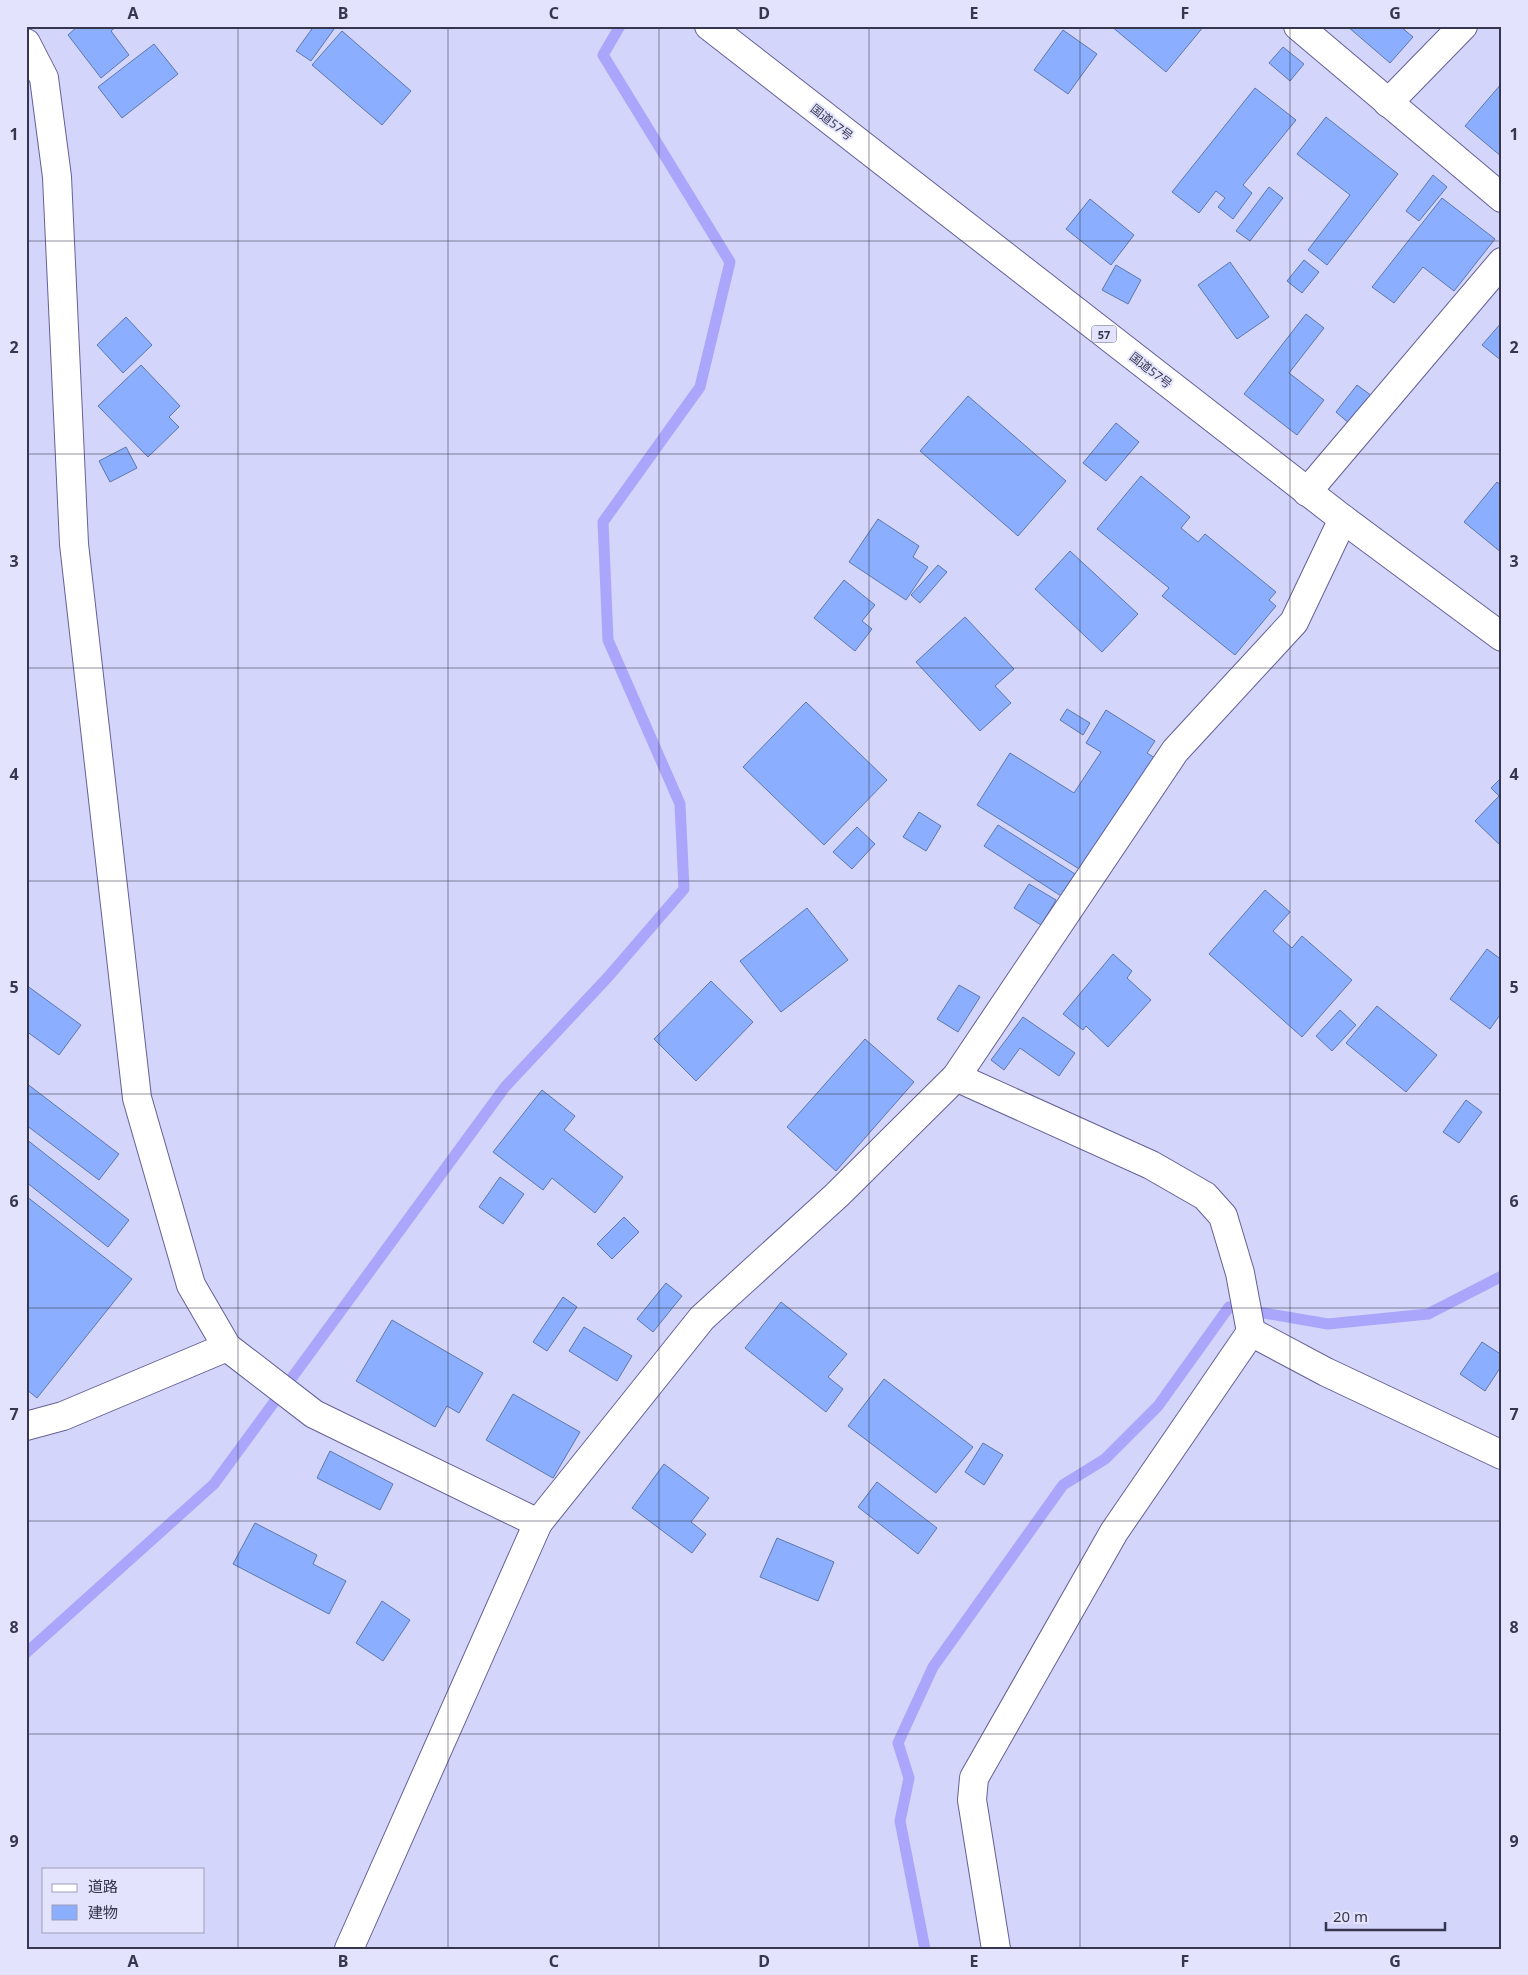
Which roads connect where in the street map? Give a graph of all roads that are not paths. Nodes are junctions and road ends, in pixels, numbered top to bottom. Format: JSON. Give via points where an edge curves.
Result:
{"nodes":[{"id":1,"x":709,"y":26,"type":"edge"},
{"id":2,"x":1298,"y":26,"type":"edge"},
{"id":3,"x":1463,"y":26,"type":"edge"},
{"id":4,"x":26,"y":43,"type":"edge"},
{"id":5,"x":1388,"y":102,"type":"junction"},
{"id":6,"x":1502,"y":198,"type":"edge"},
{"id":7,"x":1502,"y":262,"type":"edge"},
{"id":8,"x":1307,"y":492,"type":"junction"},
{"id":9,"x":1343,"y":519,"type":"junction"},
{"id":10,"x":1502,"y":637,"type":"edge"},
{"id":11,"x":956,"y":1077,"type":"junction"},
{"id":12,"x":1251,"y":1332,"type":"junction"},
{"id":13,"x":227,"y":1347,"type":"junction"},
{"id":14,"x":26,"y":1426,"type":"edge"},
{"id":15,"x":1502,"y":1455,"type":"edge"},
{"id":16,"x":538,"y":1523,"type":"junction"},
{"id":17,"x":348,"y":1949,"type":"edge"},
{"id":18,"x":996,"y":1949,"type":"edge"}],
"edges":[{"from":1,"to":8,"type":"main road","name":"国道57号","number":"57"},
{"from":2,"to":5,"type":"main road"},
{"from":3,"to":5,"type":"main road"},
{"from":4,"to":13,"type":"main road","via":[[44,78],[57,177],[74,544],[137,1098],[192,1285]]},
{"from":5,"to":6,"type":"main road"},
{"from":7,"to":8,"type":"main road"},
{"from":8,"to":9,"type":"main road","name":"国道57号","number":"57"},
{"from":9,"to":10,"type":"main road","name":"国道57号","number":"57"},
{"from":9,"to":11,"type":"main road","via":[[1294,622],[1175,751]]},
{"from":11,"to":12,"type":"main road","via":[[1151,1165],[1205,1196],[1223,1216],[1240,1273]]},
{"from":11,"to":16,"type":"main road","via":[[837,1196],[702,1318]]},
{"from":12,"to":15,"type":"main road","via":[[1326,1372]]},
{"from":12,"to":18,"type":"main road","via":[[1114,1532],[974,1778],[972,1800]]},
{"from":13,"to":14,"type":"main road","via":[[63,1416]]},
{"from":13,"to":16,"type":"main road","via":[[314,1414]]},
{"from":16,"to":17,"type":"main road"}]}
